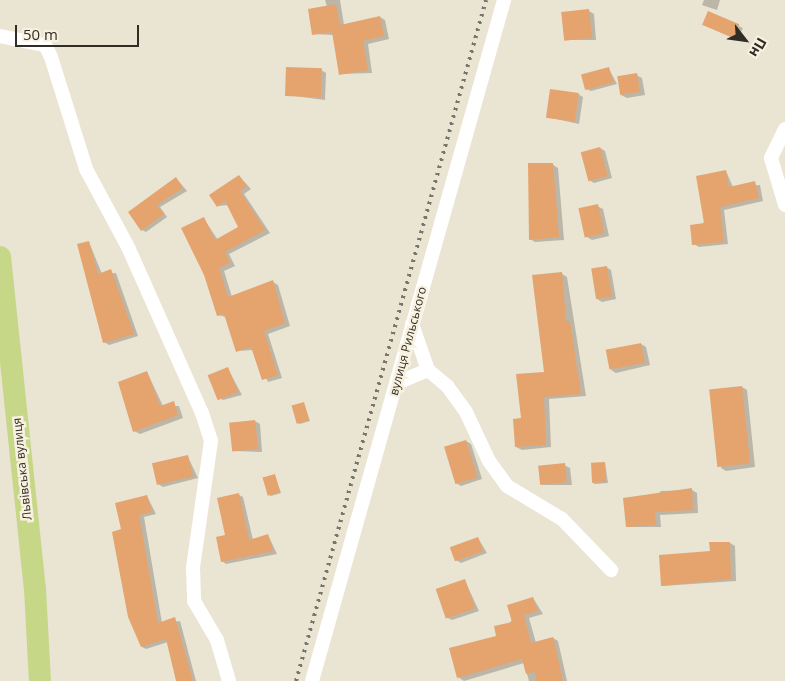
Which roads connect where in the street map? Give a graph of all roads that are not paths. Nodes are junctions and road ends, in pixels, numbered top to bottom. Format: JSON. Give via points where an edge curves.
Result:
{"nodes":[{"id":1,"x":504,"y":0,"type":"edge"},
{"id":2,"x":0,"y":36,"type":"edge"},
{"id":3,"x":785,"y":129,"type":"edge"},
{"id":4,"x":785,"y":205,"type":"edge"},
{"id":5,"x":0,"y":257,"type":"edge"},
{"id":6,"x":412,"y":324,"type":"junction"},
{"id":7,"x":428,"y":370,"type":"junction"},
{"id":8,"x":397,"y":383,"type":"junction"},
{"id":9,"x":611,"y":570,"type":"dead end"},
{"id":10,"x":40,"y":681,"type":"edge"},
{"id":11,"x":228,"y":681,"type":"edge"},
{"id":12,"x":312,"y":681,"type":"edge"}],
"edges":[{"from":1,"to":6,"type":"street","name":"вулиця Рильського"},
{"from":2,"to":11,"type":"street","via":[[45,45],[86,169],[128,246],[202,413],[211,441],[193,568],[194,601],[217,640]]},
{"from":3,"to":4,"type":"street","via":[[771,158]]},
{"from":5,"to":10,"type":"main road","name":"Львівська вулиця","via":[[35,589]]},
{"from":6,"to":7,"type":"street"},
{"from":6,"to":8,"type":"street","name":"вулиця Рильського"},
{"from":7,"to":8,"type":"street"},
{"from":7,"to":9,"type":"street","via":[[448,387],[466,412],[489,461],[508,486],[562,518]]},
{"from":8,"to":12,"type":"street","name":"вулиця Рильського"}]}
